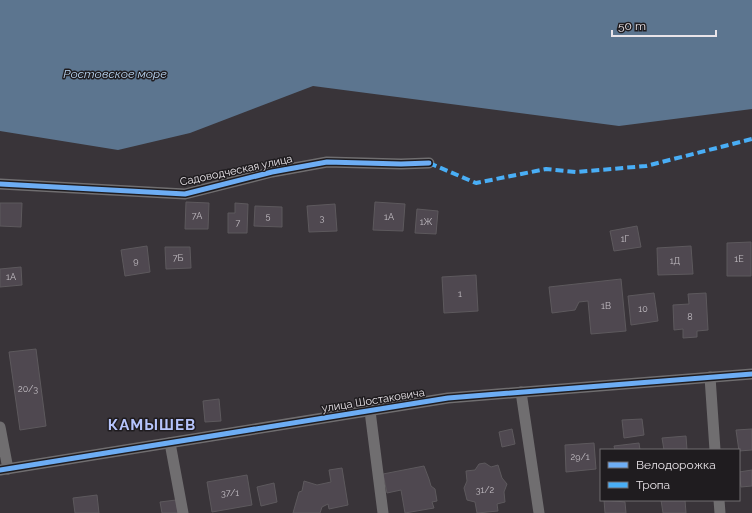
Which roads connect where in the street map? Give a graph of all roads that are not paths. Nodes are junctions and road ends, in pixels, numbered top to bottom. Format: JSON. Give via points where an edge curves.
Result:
{"nodes":[{"id":1,"x":429,"y":163,"type":"dead end"},
{"id":2,"x":0,"y":184,"type":"edge"},
{"id":3,"x":752,"y":374,"type":"edge"},
{"id":4,"x":710,"y":377,"type":"junction"},
{"id":5,"x":521,"y":392,"type":"junction"},
{"id":6,"x":370,"y":411,"type":"junction"},
{"id":7,"x":0,"y":427,"type":"edge"},
{"id":8,"x":170,"y":443,"type":"junction"},
{"id":9,"x":715,"y":449,"type":"edge"},
{"id":10,"x":4,"y":469,"type":"edge"},
{"id":11,"x":719,"y":501,"type":"edge"},
{"id":12,"x":183,"y":513,"type":"edge"},
{"id":13,"x":383,"y":513,"type":"edge"},
{"id":14,"x":539,"y":513,"type":"edge"},
{"id":15,"x":720,"y":513,"type":"edge"}],
"edges":[{"from":1,"to":2,"type":"street","name":"Садоводческая улица","via":[[327,162],[272,172],[185,194]]},
{"from":3,"to":4,"type":"street","name":"улица Шостаковича"},
{"from":4,"to":5,"type":"street","name":"улица Шостаковича"},
{"from":4,"to":9,"type":"street"},
{"from":5,"to":6,"type":"street","name":"улица Шостаковича","via":[[448,398]]},
{"from":5,"to":14,"type":"street"},
{"from":6,"to":8,"type":"street","name":"улица Шостаковича"},
{"from":6,"to":13,"type":"street"},
{"from":7,"to":10,"type":"street"},
{"from":8,"to":10,"type":"street","name":"улица Шостаковича"},
{"from":8,"to":12,"type":"street"},
{"from":11,"to":15,"type":"street"}]}
